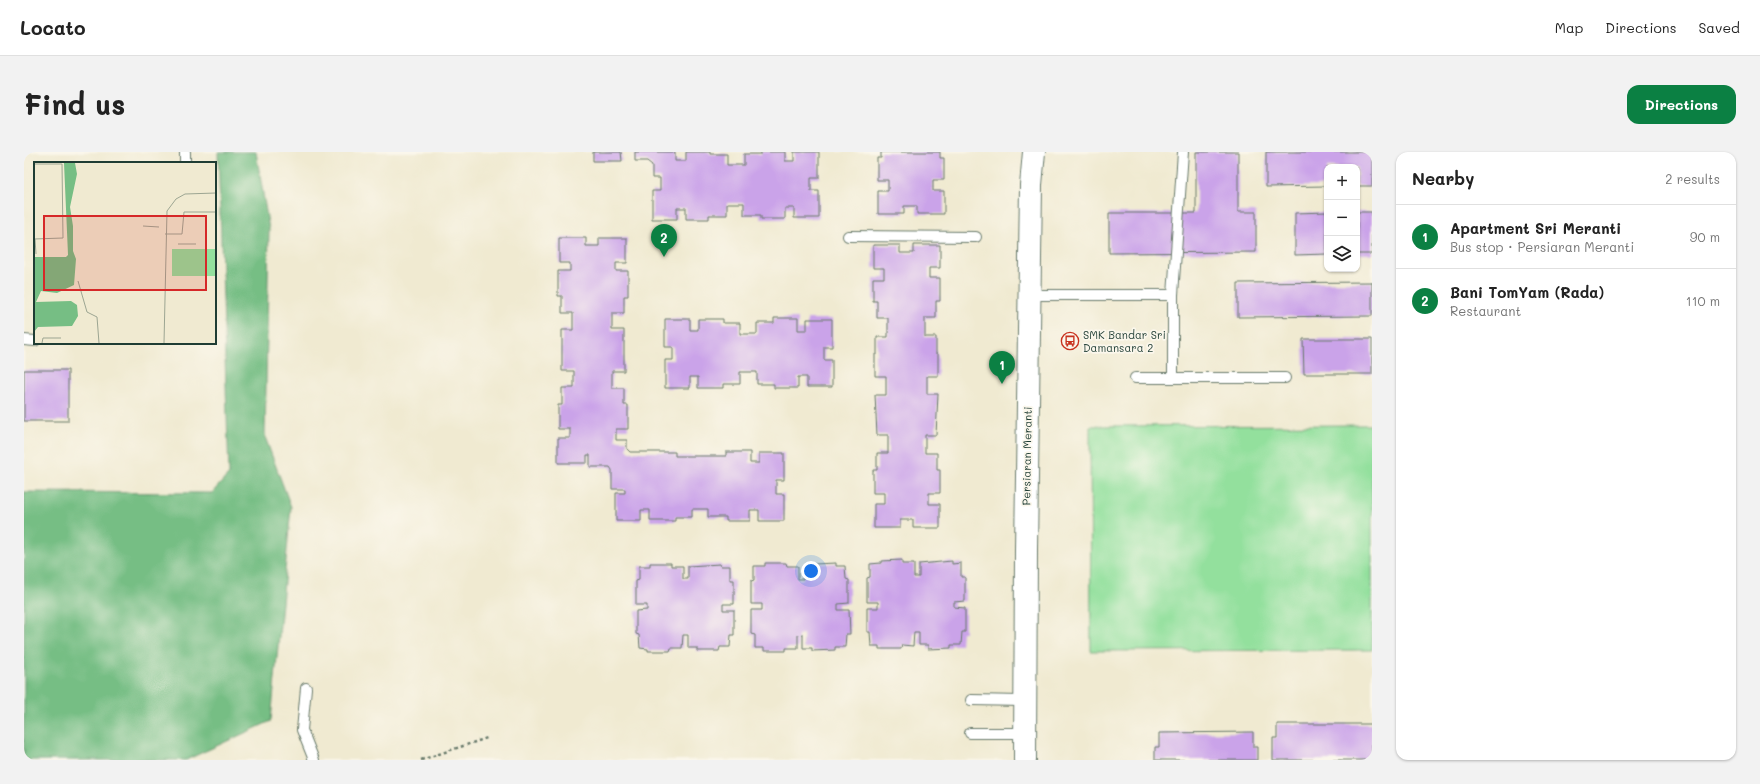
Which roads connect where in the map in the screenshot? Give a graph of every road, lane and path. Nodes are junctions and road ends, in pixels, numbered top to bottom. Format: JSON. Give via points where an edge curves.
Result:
{"nodes":[{"id":1,"x":1034,"y":152,"type":"edge"},
{"id":2,"x":1183,"y":152,"type":"edge"},
{"id":3,"x":848,"y":236,"type":"dead end"},
{"id":4,"x":976,"y":237,"type":"dead end"},
{"id":5,"x":1030,"y":295,"type":"junction"},
{"id":6,"x":1173,"y":295,"type":"junction"},
{"id":7,"x":1173,"y":377,"type":"junction"},
{"id":8,"x":1135,"y":378,"type":"dead end"},
{"id":9,"x":1285,"y":378,"type":"dead end"},
{"id":10,"x":306,"y":688,"type":"dead end"},
{"id":11,"x":971,"y":700,"type":"dead end"},
{"id":12,"x":1025,"y":701,"type":"junction"},
{"id":13,"x":970,"y":733,"type":"dead end"},
{"id":14,"x":1025,"y":734,"type":"junction"},
{"id":15,"x":487,"y":738,"type":"dead end"},
{"id":16,"x":314,"y":760,"type":"edge"},
{"id":17,"x":421,"y":760,"type":"edge"},
{"id":18,"x":1025,"y":760,"type":"edge"}],
"edges":[{"from":1,"to":5,"type":"street","name":"Persiaran Meranti","via":[[1031,185]]},
{"from":2,"to":6,"type":"lane"},
{"from":3,"to":4,"type":"lane"},
{"from":5,"to":6,"type":"lane"},
{"from":5,"to":12,"type":"street","name":"Persiaran Meranti"},
{"from":6,"to":7,"type":"lane"},
{"from":7,"to":8,"type":"lane"},
{"from":7,"to":9,"type":"lane"},
{"from":10,"to":16,"type":"lane","via":[[302,730]]},
{"from":11,"to":12,"type":"lane"},
{"from":12,"to":14,"type":"street","name":"Persiaran Meranti"},
{"from":13,"to":14,"type":"lane"},
{"from":14,"to":18,"type":"street","name":"Persiaran Meranti"},
{"from":15,"to":17,"type":"path"}]}
